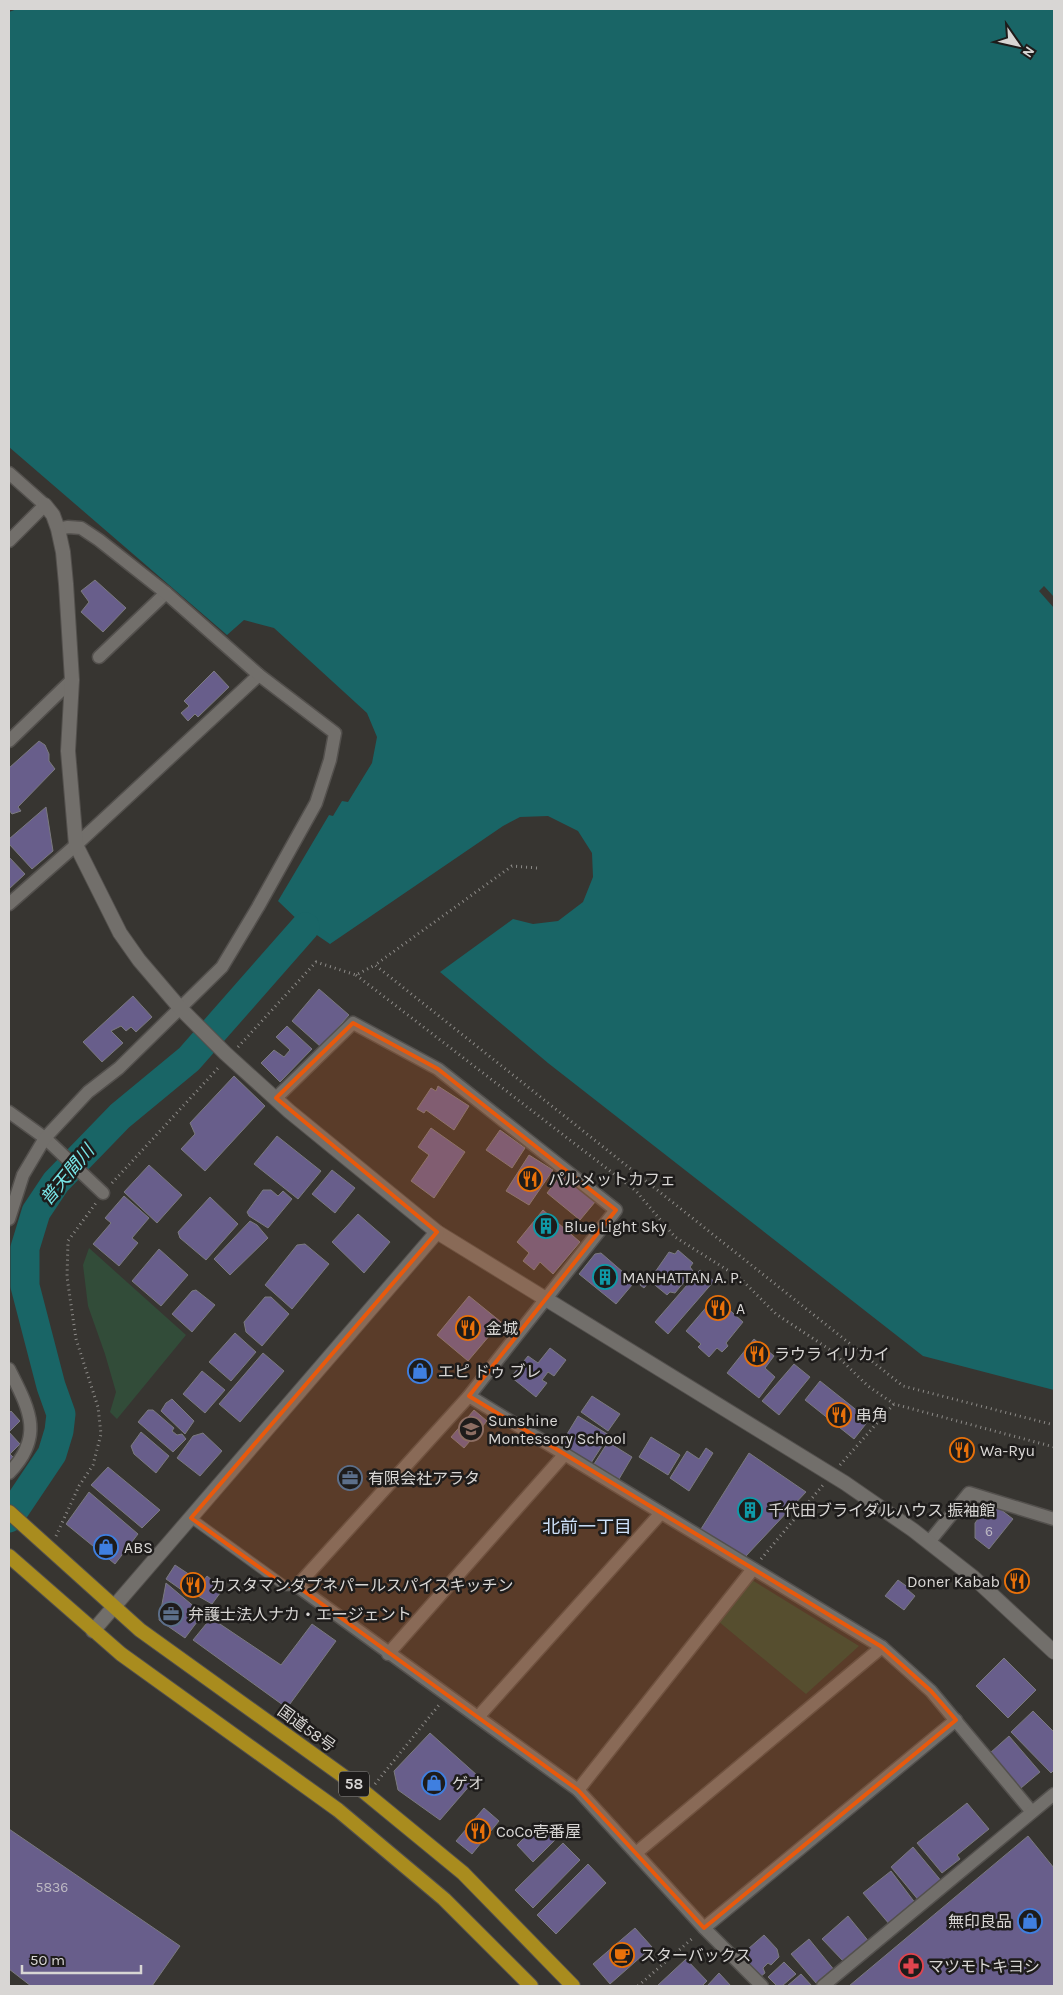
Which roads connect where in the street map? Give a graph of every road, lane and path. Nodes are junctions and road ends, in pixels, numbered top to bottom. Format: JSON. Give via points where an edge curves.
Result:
{"nodes":[{"id":1,"x":9,"y":473,"type":"edge"},
{"id":2,"x":46,"y":505,"type":"junction"},
{"id":3,"x":58,"y":529,"type":"junction"},
{"id":4,"x":9,"y":541,"type":"edge"},
{"id":5,"x":166,"y":593,"type":"junction"},
{"id":6,"x":99,"y":657,"type":"dead end"},
{"id":7,"x":259,"y":675,"type":"junction"},
{"id":8,"x":72,"y":680,"type":"junction"},
{"id":9,"x":9,"y":740,"type":"edge"},
{"id":10,"x":76,"y":845,"type":"junction"},
{"id":11,"x":536,"y":868,"type":"dead end"},
{"id":12,"x":9,"y":904,"type":"edge"},
{"id":13,"x":375,"y":965,"type":"junction"},
{"id":14,"x":356,"y":975,"type":"junction"},
{"id":15,"x":184,"y":1011,"type":"junction"},
{"id":16,"x":227,"y":1055,"type":"junction"},
{"id":17,"x":276,"y":1098,"type":"junction"},
{"id":18,"x":9,"y":1112,"type":"edge"},
{"id":19,"x":45,"y":1138,"type":"junction"},
{"id":20,"x":103,"y":1193,"type":"junction"},
{"id":21,"x":9,"y":1219,"type":"edge"},
{"id":22,"x":437,"y":1232,"type":"junction"},
{"id":23,"x":545,"y":1298,"type":"junction"},
{"id":24,"x":9,"y":1369,"type":"edge"},
{"id":25,"x":469,"y":1396,"type":"junction"},
{"id":26,"x":1054,"y":1426,"type":"edge"},
{"id":27,"x":1054,"y":1447,"type":"edge"},
{"id":28,"x":565,"y":1454,"type":"junction"},
{"id":29,"x":9,"y":1473,"type":"edge"},
{"id":30,"x":9,"y":1512,"type":"edge"},
{"id":31,"x":661,"y":1513,"type":"junction"},
{"id":32,"x":191,"y":1518,"type":"junction"},
{"id":33,"x":1054,"y":1519,"type":"edge"},
{"id":34,"x":56,"y":1537,"type":"dead end"},
{"id":35,"x":929,"y":1542,"type":"junction"},
{"id":36,"x":12,"y":1559,"type":"edge"},
{"id":37,"x":753,"y":1569,"type":"junction"},
{"id":38,"x":297,"y":1586,"type":"junction"},
{"id":39,"x":113,"y":1608,"type":"junction"},
{"id":40,"x":93,"y":1631,"type":"junction"},
{"id":41,"x":882,"y":1647,"type":"junction"},
{"id":42,"x":1054,"y":1652,"type":"edge"},
{"id":43,"x":388,"y":1654,"type":"junction"},
{"id":44,"x":447,"y":1695,"type":"junction"},
{"id":45,"x":478,"y":1717,"type":"junction"},
{"id":46,"x":956,"y":1720,"type":"junction"},
{"id":47,"x":372,"y":1788,"type":"dead end"},
{"id":48,"x":578,"y":1790,"type":"junction"},
{"id":49,"x":1054,"y":1794,"type":"edge"},
{"id":50,"x":1032,"y":1812,"type":"junction"},
{"id":51,"x":636,"y":1853,"type":"junction"},
{"id":52,"x":704,"y":1928,"type":"junction"},
{"id":53,"x":531,"y":1986,"type":"edge"},
{"id":54,"x":573,"y":1986,"type":"edge"},
{"id":55,"x":638,"y":1986,"type":"edge"},
{"id":56,"x":762,"y":1986,"type":"edge"},
{"id":57,"x":823,"y":1986,"type":"edge"}],
"edges":[{"from":1,"to":2,"type":"street"},
{"from":2,"to":3,"type":"street"},
{"from":2,"to":4,"type":"street"},
{"from":3,"to":5,"type":"street","via":[[81,528]]},
{"from":3,"to":8,"type":"street","via":[[63,552]]},
{"from":5,"to":6,"type":"street"},
{"from":5,"to":7,"type":"street"},
{"from":7,"to":10,"type":"street"},
{"from":7,"to":15,"type":"street","via":[[335,733],[330,760],[316,803],[249,922],[222,967]]},
{"from":8,"to":9,"type":"street"},
{"from":8,"to":10,"type":"street","via":[[68,751]]},
{"from":10,"to":12,"type":"street"},
{"from":10,"to":15,"type":"street","via":[[120,933]]},
{"from":11,"to":13,"type":"path","via":[[512,866]]},
{"from":13,"to":14,"type":"path"},
{"from":13,"to":26,"type":"path","via":[[903,1386]]},
{"from":14,"to":16,"type":"path","via":[[316,962]]},
{"from":14,"to":27,"type":"path","via":[[636,1191],[675,1237],[740,1278],[776,1314],[832,1352],[868,1386],[894,1404]]},
{"from":15,"to":16,"type":"street"},
{"from":15,"to":19,"type":"street","via":[[88,1092]]},
{"from":16,"to":17,"type":"street"},
{"from":16,"to":20,"type":"path"},
{"from":17,"to":22,"type":"street"},
{"from":17,"to":23,"type":"street","via":[[353,1023],[438,1068],[616,1210]]},
{"from":18,"to":19,"type":"street"},
{"from":19,"to":20,"type":"street"},
{"from":19,"to":21,"type":"street","via":[[23,1175]]},
{"from":20,"to":34,"type":"path","via":[[68,1241],[67,1277],[76,1339],[98,1407],[101,1434],[93,1465]]},
{"from":22,"to":23,"type":"street"},
{"from":22,"to":32,"type":"street"},
{"from":23,"to":25,"type":"street"},
{"from":23,"to":35,"type":"street","via":[[845,1483]]},
{"from":24,"to":29,"type":"street","via":[[25,1402],[30,1423],[29,1442],[22,1459]]},
{"from":25,"to":28,"type":"street"},
{"from":25,"to":38,"type":"street"},
{"from":28,"to":31,"type":"street"},
{"from":28,"to":43,"type":"street"},
{"from":30,"to":39,"type":"highway","name":"国道58号","number":"58"},
{"from":31,"to":37,"type":"street"},
{"from":31,"to":45,"type":"street"},
{"from":32,"to":38,"type":"street","via":[[285,1586]]},
{"from":32,"to":39,"type":"street"},
{"from":33,"to":35,"type":"street","via":[[969,1493]]},
{"from":35,"to":42,"type":"street","via":[[973,1577]]},
{"from":36,"to":40,"type":"highway","number":"58"},
{"from":37,"to":41,"type":"street"},
{"from":37,"to":48,"type":"street"},
{"from":38,"to":43,"type":"street"},
{"from":39,"to":40,"type":"street"},
{"from":39,"to":54,"type":"highway","name":"国道58号","number":"58","via":[[357,1786],[456,1867]]},
{"from":40,"to":53,"type":"highway","number":"58","via":[[338,1810],[444,1899]]},
{"from":41,"to":46,"type":"street","via":[[931,1691]]},
{"from":41,"to":51,"type":"street"},
{"from":43,"to":44,"type":"street"},
{"from":44,"to":45,"type":"street"},
{"from":44,"to":47,"type":"path"},
{"from":45,"to":48,"type":"street"},
{"from":46,"to":50,"type":"street"},
{"from":46,"to":52,"type":"street"},
{"from":48,"to":51,"type":"street"},
{"from":49,"to":50,"type":"street"},
{"from":50,"to":57,"type":"street"},
{"from":51,"to":52,"type":"street"},
{"from":52,"to":55,"type":"path"},
{"from":52,"to":56,"type":"street"}]}
